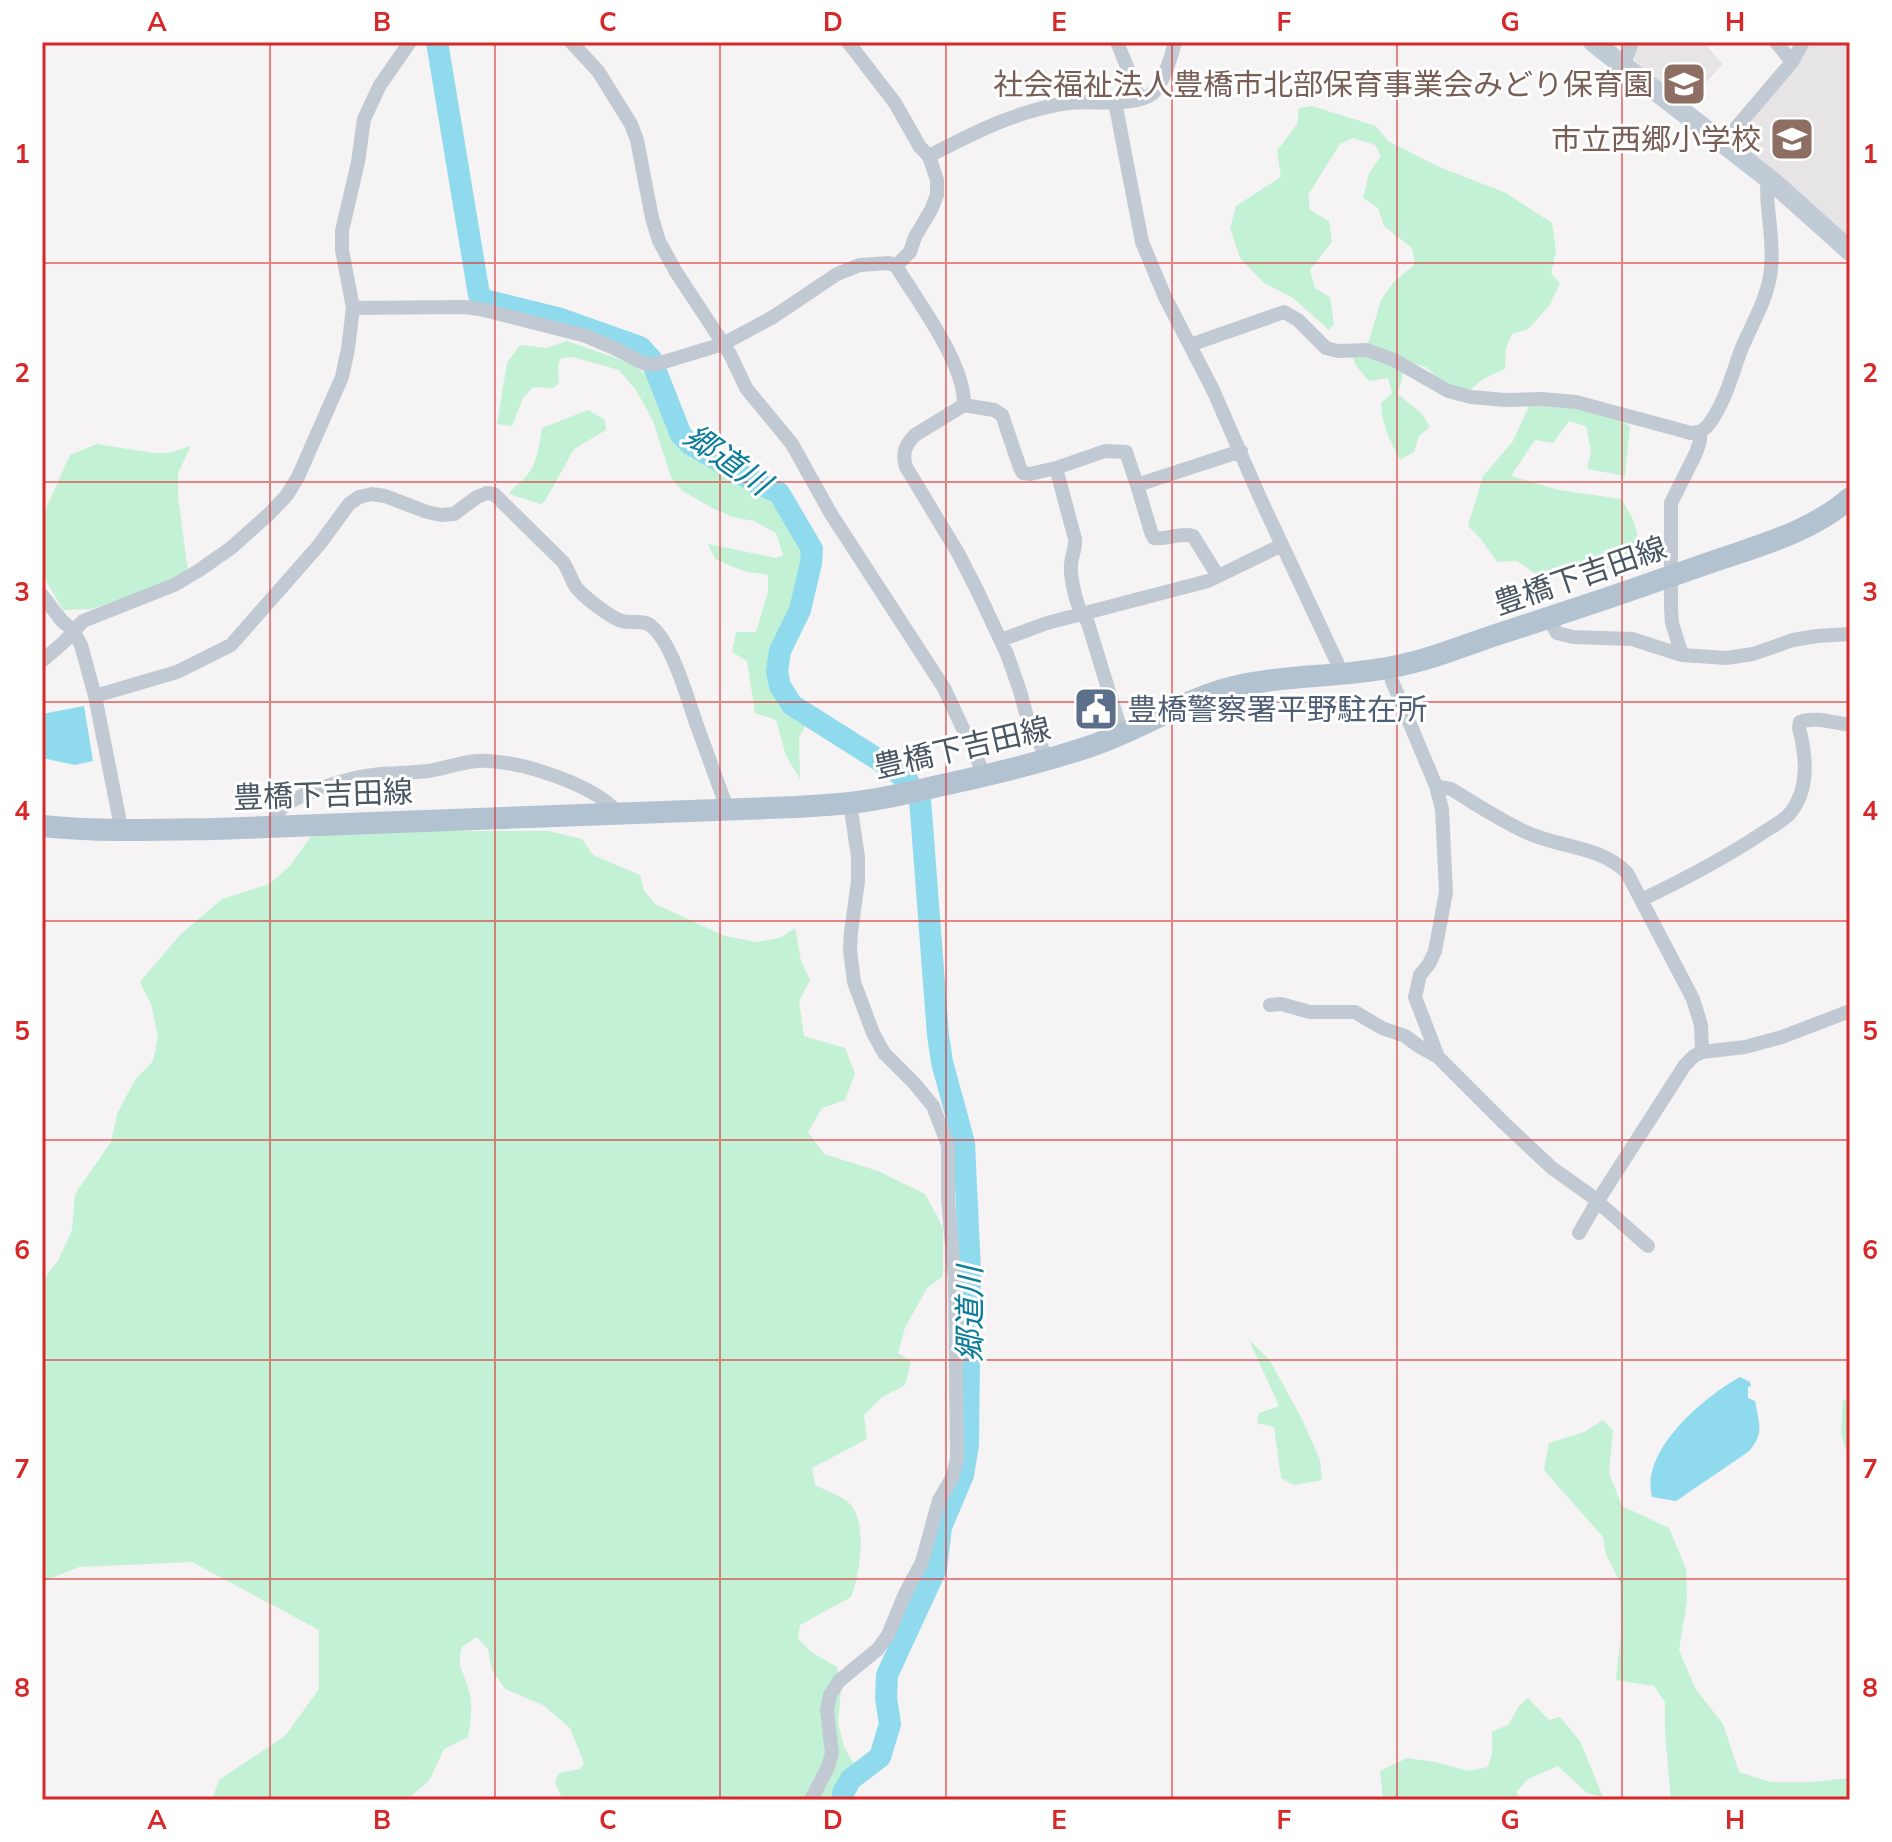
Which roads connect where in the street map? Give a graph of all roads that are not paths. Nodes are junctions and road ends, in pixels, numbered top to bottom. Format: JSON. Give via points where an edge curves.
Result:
{"nodes":[{"id":1,"x":410,"y":42,"type":"edge"},
{"id":2,"x":571,"y":42,"type":"edge"},
{"id":3,"x":848,"y":42,"type":"edge"},
{"id":4,"x":1117,"y":42,"type":"edge"},
{"id":5,"x":1175,"y":42,"type":"edge"},
{"id":6,"x":1593,"y":42,"type":"edge"},
{"id":7,"x":1632,"y":42,"type":"edge"},
{"id":8,"x":1776,"y":42,"type":"edge"},
{"id":9,"x":1803,"y":42,"type":"edge"},
{"id":10,"x":1792,"y":62,"type":"junction"},
{"id":11,"x":1622,"y":63,"type":"junction"},
{"id":12,"x":1140,"y":99,"type":"junction"},
{"id":13,"x":1115,"y":102,"type":"junction"},
{"id":14,"x":1723,"y":143,"type":"junction"},
{"id":15,"x":929,"y":156,"type":"junction"},
{"id":16,"x":1773,"y":182,"type":"junction"},
{"id":17,"x":1850,"y":251,"type":"edge"},
{"id":18,"x":896,"y":266,"type":"junction"},
{"id":19,"x":353,"y":308,"type":"junction"},
{"id":20,"x":723,"y":344,"type":"junction"},
{"id":21,"x":1190,"y":345,"type":"junction"},
{"id":22,"x":964,"y":405,"type":"junction"},
{"id":23,"x":1700,"y":432,"type":"junction"},
{"id":24,"x":1241,"y":451,"type":"junction"},
{"id":25,"x":1056,"y":468,"type":"junction"},
{"id":26,"x":1137,"y":485,"type":"junction"},
{"id":27,"x":1850,"y":498,"type":"edge"},
{"id":28,"x":1282,"y":545,"type":"junction"},
{"id":29,"x":1218,"y":576,"type":"junction"},
{"id":30,"x":1671,"y":576,"type":"junction"},
{"id":31,"x":42,"y":595,"type":"edge"},
{"id":32,"x":1081,"y":615,"type":"junction"},
{"id":33,"x":1548,"y":618,"type":"junction"},
{"id":34,"x":73,"y":630,"type":"junction"},
{"id":35,"x":1850,"y":634,"type":"edge"},
{"id":36,"x":1001,"y":640,"type":"junction"},
{"id":37,"x":1682,"y":655,"type":"junction"},
{"id":38,"x":42,"y":661,"type":"edge"},
{"id":39,"x":1390,"y":668,"type":"junction"},
{"id":40,"x":1338,"y":673,"type":"junction"},
{"id":41,"x":95,"y":696,"type":"junction"},
{"id":42,"x":1850,"y":725,"type":"edge"},
{"id":43,"x":1122,"y":734,"type":"junction"},
{"id":44,"x":1048,"y":759,"type":"junction"},
{"id":45,"x":985,"y":776,"type":"junction"},
{"id":46,"x":1436,"y":786,"type":"junction"},
{"id":47,"x":850,"y":803,"type":"junction"},
{"id":48,"x":724,"y":810,"type":"junction"},
{"id":49,"x":618,"y":813,"type":"junction"},
{"id":50,"x":42,"y":826,"type":"edge"},
{"id":51,"x":274,"y":826,"type":"junction"},
{"id":52,"x":119,"y":830,"type":"junction"},
{"id":53,"x":1641,"y":900,"type":"junction"},
{"id":54,"x":1270,"y":1005,"type":"dead end"},
{"id":55,"x":1850,"y":1011,"type":"edge"},
{"id":56,"x":1702,"y":1052,"type":"junction"},
{"id":57,"x":1438,"y":1057,"type":"junction"},
{"id":58,"x":1597,"y":1202,"type":"junction"},
{"id":59,"x":1579,"y":1233,"type":"dead end"},
{"id":60,"x":1648,"y":1246,"type":"dead end"},
{"id":61,"x":811,"y":1800,"type":"edge"}],
"edges":[{"from":1,"to":19,"type":"street","via":[[364,119],[342,231]]},
{"from":2,"to":20,"type":"street","via":[[598,71],[631,124],[659,241]]},
{"from":3,"to":15,"type":"street"},
{"from":4,"to":12,"type":"street"},
{"from":5,"to":12,"type":"street","via":[[1160,81]]},
{"from":6,"to":11,"type":"street"},
{"from":7,"to":11,"type":"street"},
{"from":8,"to":10,"type":"street"},
{"from":9,"to":10,"type":"street"},
{"from":10,"to":14,"type":"street"},
{"from":11,"to":14,"type":"street"},
{"from":12,"to":13,"type":"street"},
{"from":13,"to":15,"type":"street","via":[[1076,102],[1020,114]]},
{"from":13,"to":21,"type":"street","via":[[1142,242]]},
{"from":14,"to":16,"type":"street"},
{"from":15,"to":18,"type":"street","via":[[937,195],[910,252]]},
{"from":16,"to":17,"type":"street"},
{"from":16,"to":23,"type":"street","via":[[1767,188],[1772,247],[1764,298],[1723,399]]},
{"from":18,"to":20,"type":"street","via":[[860,265],[837,274]]},
{"from":18,"to":22,"type":"street","via":[[958,371]]},
{"from":19,"to":20,"type":"street","via":[[480,309],[586,336],[654,364]]},
{"from":19,"to":34,"type":"street","via":[[342,377],[287,495],[198,571]]},
{"from":20,"to":45,"type":"street","via":[[746,388],[792,444],[944,688]]},
{"from":21,"to":23,"type":"street","via":[[1284,312],[1326,348],[1367,350],[1448,391],[1505,400],[1576,402]]},
{"from":21,"to":24,"type":"street"},
{"from":22,"to":25,"type":"street","via":[[1002,415],[1023,473]]},
{"from":22,"to":36,"type":"street","via":[[908,441],[904,458]]},
{"from":23,"to":30,"type":"street","via":[[1696,453],[1671,503]]},
{"from":24,"to":26,"type":"street"},
{"from":24,"to":28,"type":"street"},
{"from":25,"to":26,"type":"street","via":[[1105,451],[1126,452]]},
{"from":25,"to":32,"type":"street","via":[[1075,539],[1071,569]]},
{"from":26,"to":29,"type":"street","via":[[1154,538],[1193,536]]},
{"from":27,"to":30,"type":"main road","name":"豊橋下吉田線","via":[[1809,526]]},
{"from":28,"to":29,"type":"street"},
{"from":28,"to":40,"type":"street"},
{"from":29,"to":32,"type":"street"},
{"from":30,"to":33,"type":"main road","name":"豊橋下吉田線"},
{"from":30,"to":37,"type":"street","via":[[1672,623]]},
{"from":31,"to":34,"type":"street"},
{"from":32,"to":36,"type":"street"},
{"from":32,"to":43,"type":"street","via":[[1087,620]]},
{"from":33,"to":37,"type":"street","via":[[1557,633],[1632,639]]},
{"from":33,"to":39,"type":"main road","name":"豊橋下吉田線"},
{"from":34,"to":38,"type":"street"},
{"from":34,"to":41,"type":"street"},
{"from":35,"to":37,"type":"street","via":[[1793,640],[1743,657]]},
{"from":36,"to":44,"type":"street","via":[[1029,724]]},
{"from":39,"to":40,"type":"main road","name":"豊橋下吉田線"},
{"from":39,"to":46,"type":"street"},
{"from":40,"to":43,"type":"main road","name":"豊橋下吉田線","via":[[1231,688],[1189,701]]},
{"from":41,"to":48,"type":"street","via":[[177,672],[231,645],[359,497],[385,496],[441,515],[494,494],[563,562],[580,592],[617,620],[650,625],[658,634],[676,664]]},
{"from":41,"to":52,"type":"street"},
{"from":42,"to":53,"type":"street","via":[[1800,722],[1804,780],[1789,814],[1728,855]]},
{"from":43,"to":44,"type":"main road","name":"豊橋下吉田線"},
{"from":44,"to":45,"type":"main road","name":"豊橋下吉田線"},
{"from":45,"to":47,"type":"main road","name":"豊橋下吉田線"},
{"from":46,"to":53,"type":"street","via":[[1451,789],[1529,834],[1616,862]]},
{"from":46,"to":57,"type":"street","via":[[1446,892],[1435,951],[1420,975],[1415,997]]},
{"from":47,"to":48,"type":"main road","name":"豊橋下吉田線"},
{"from":47,"to":61,"type":"street","via":[[858,869],[850,950],[854,982],[884,1053],[933,1106],[948,1145],[957,1459],[922,1562],[888,1635],[830,1695],[832,1753]]},
{"from":48,"to":49,"type":"main road","name":"豊橋下吉田線"},
{"from":49,"to":51,"type":"main road","name":"豊橋下吉田線"},
{"from":49,"to":51,"type":"street","via":[[583,788],[551,775],[483,760],[356,777],[290,803],[277,814]]},
{"from":50,"to":52,"type":"main road","name":"豊橋下吉田線"},
{"from":51,"to":52,"type":"main road","name":"豊橋下吉田線"},
{"from":53,"to":56,"type":"street","via":[[1693,999]]},
{"from":54,"to":57,"type":"street","via":[[1355,1012]]},
{"from":55,"to":56,"type":"street","via":[[1782,1037]]},
{"from":56,"to":58,"type":"street","via":[[1685,1065]]},
{"from":57,"to":58,"type":"street","via":[[1552,1168]]},
{"from":58,"to":59,"type":"street"},
{"from":58,"to":60,"type":"street"}]}
